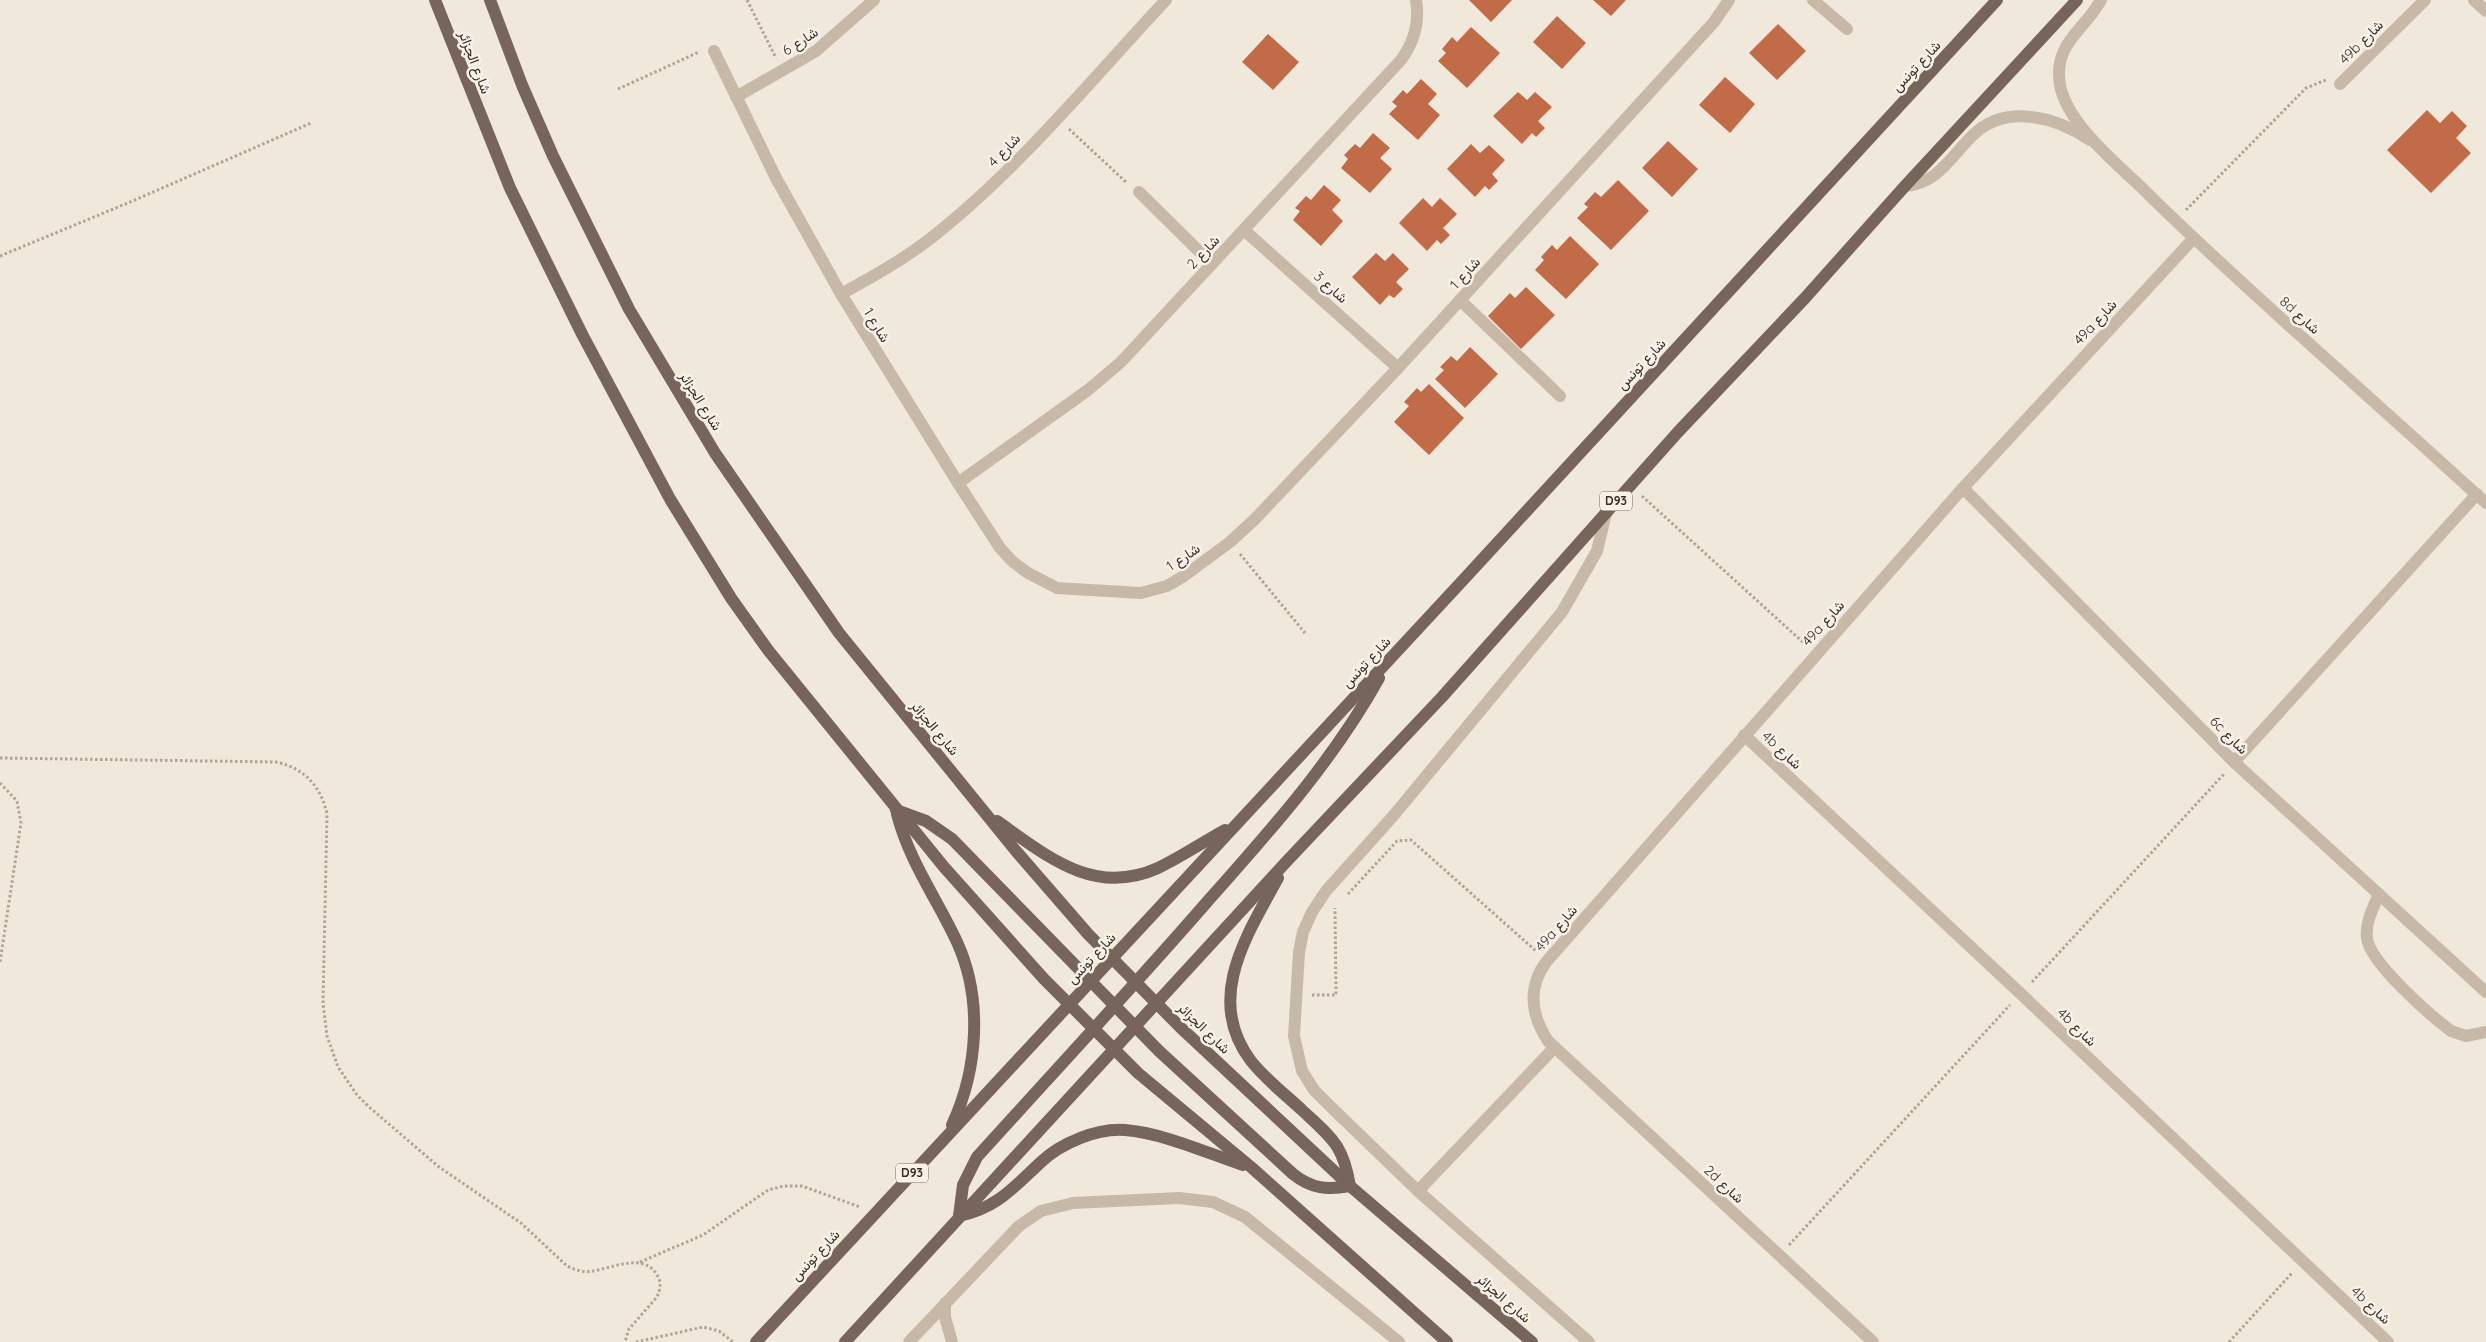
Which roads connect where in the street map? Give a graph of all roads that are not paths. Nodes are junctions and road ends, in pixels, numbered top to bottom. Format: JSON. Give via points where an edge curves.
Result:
{"nodes":[{"id":1,"x":434,"y":0,"type":"edge"},
{"id":2,"x":490,"y":0,"type":"edge"},
{"id":3,"x":874,"y":0,"type":"edge"},
{"id":4,"x":1166,"y":0,"type":"edge"},
{"id":5,"x":1416,"y":0,"type":"edge"},
{"id":6,"x":1729,"y":0,"type":"edge"},
{"id":7,"x":1813,"y":0,"type":"edge"},
{"id":8,"x":1997,"y":0,"type":"edge"},
{"id":9,"x":2077,"y":0,"type":"edge"},
{"id":10,"x":2101,"y":0,"type":"edge"},
{"id":11,"x":2425,"y":0,"type":"edge"},
{"id":12,"x":2474,"y":0,"type":"edge"},
{"id":13,"x":2486,"y":12,"type":"edge"},
{"id":14,"x":1847,"y":29,"type":"dead end"},
{"id":15,"x":714,"y":51,"type":"road end"},
{"id":16,"x":2340,"y":84,"type":"road end"},
{"id":17,"x":736,"y":98,"type":"junction"},
{"id":18,"x":2099,"y":146,"type":"junction"},
{"id":19,"x":1904,"y":186,"type":"junction"},
{"id":20,"x":1134,"y":189,"type":"road end"},
{"id":21,"x":1244,"y":230,"type":"junction"},
{"id":22,"x":2193,"y":239,"type":"junction"},
{"id":23,"x":1212,"y":264,"type":"junction"},
{"id":24,"x":841,"y":294,"type":"junction"},
{"id":25,"x":1460,"y":300,"type":"junction"},
{"id":26,"x":1398,"y":368,"type":"junction"},
{"id":27,"x":1560,"y":396,"type":"dead end"},
{"id":28,"x":958,"y":483,"type":"junction"},
{"id":29,"x":1963,"y":488,"type":"junction"},
{"id":30,"x":2481,"y":499,"type":"edge"},
{"id":31,"x":1606,"y":512,"type":"junction"},
{"id":32,"x":1388,"y":660,"type":"junction"},
{"id":33,"x":1744,"y":735,"type":"junction"},
{"id":34,"x":2234,"y":762,"type":"junction"},
{"id":35,"x":896,"y":810,"type":"junction"},
{"id":36,"x":987,"y":814,"type":"junction"},
{"id":37,"x":1235,"y":824,"type":"junction"},
{"id":38,"x":1287,"y":861,"type":"junction"},
{"id":39,"x":2379,"y":894,"type":"junction"},
{"id":40,"x":1112,"y":958,"type":"junction"},
{"id":41,"x":1090,"y":981,"type":"junction"},
{"id":42,"x":1136,"y":982,"type":"junction"},
{"id":43,"x":2486,"y":992,"type":"edge"},
{"id":44,"x":1069,"y":1004,"type":"junction"},
{"id":45,"x":1157,"y":1004,"type":"junction"},
{"id":46,"x":1114,"y":1006,"type":"junction"},
{"id":47,"x":1135,"y":1027,"type":"junction"},
{"id":48,"x":1094,"y":1029,"type":"junction"},
{"id":49,"x":2486,"y":1032,"type":"edge"},
{"id":50,"x":1554,"y":1048,"type":"junction"},
{"id":51,"x":1114,"y":1050,"type":"junction"},
{"id":52,"x":948,"y":1134,"type":"junction"},
{"id":53,"x":1250,"y":1167,"type":"junction"},
{"id":54,"x":1350,"y":1186,"type":"junction"},
{"id":55,"x":1418,"y":1191,"type":"junction"},
{"id":56,"x":959,"y":1216,"type":"junction"},
{"id":57,"x":945,"y":1303,"type":"junction"},
{"id":58,"x":1444,"y":1340,"type":"edge"},
{"id":59,"x":756,"y":1342,"type":"edge"},
{"id":60,"x":845,"y":1342,"type":"edge"},
{"id":61,"x":909,"y":1342,"type":"edge"},
{"id":62,"x":952,"y":1342,"type":"edge"},
{"id":63,"x":1399,"y":1342,"type":"edge"},
{"id":64,"x":1532,"y":1342,"type":"edge"},
{"id":65,"x":1589,"y":1342,"type":"edge"},
{"id":66,"x":1873,"y":1342,"type":"edge"},
{"id":67,"x":2388,"y":1342,"type":"edge"}],
"edges":[{"from":1,"to":35,"type":"main road","name":"شارع الجزائر","via":[[485,128],[541,253],[670,499],[721,583],[768,650]]},
{"from":2,"to":36,"type":"main road","name":"شارع الجزائر","via":[[522,85],[586,226],[628,309],[671,382],[755,514],[839,633]]},
{"from":3,"to":17,"type":"street","name":"شارع 6","via":[[816,51]]},
{"from":4,"to":24,"type":"street","name":"شارع 4","via":[[1056,118],[957,217],[902,259]]},
{"from":5,"to":21,"type":"street","name":"شارع 2","via":[[1417,26],[1408,51]]},
{"from":6,"to":25,"type":"street","name":"شارع 1","via":[[1714,22]]},
{"from":7,"to":14,"type":"street"},
{"from":8,"to":32,"type":"main road","name":"شارع تونس","number":"D93"},
{"from":9,"to":19,"type":"main road","number":"D93"},
{"from":10,"to":18,"type":"street","name":"8d شارع","via":[[2071,36],[2059,67],[2060,86],[2070,110]]},
{"from":11,"to":16,"type":"street","name":"49b شارع"},
{"from":12,"to":13,"type":"street"},
{"from":15,"to":17,"type":"street","name":"شارع 1"},
{"from":17,"to":24,"type":"street","name":"شارع 1"},
{"from":18,"to":19,"type":"street","name":"8d شارع","via":[[2066,126],[2049,120],[2032,116],[2002,118],[1973,134],[1941,171]]},
{"from":18,"to":22,"type":"street","name":"8d شارع"},
{"from":19,"to":31,"type":"main road","number":"D93"},
{"from":20,"to":23,"type":"street"},
{"from":21,"to":23,"type":"street","name":"شارع 2"},
{"from":21,"to":26,"type":"street","name":"شارع 3"},
{"from":22,"to":29,"type":"street","name":"49a شارع"},
{"from":22,"to":30,"type":"street","name":"8d شارع"},
{"from":23,"to":28,"type":"street","name":"شارع 2","via":[[1103,378]]},
{"from":24,"to":28,"type":"street","name":"شارع 1"},
{"from":25,"to":26,"type":"street","name":"شارع 1"},
{"from":25,"to":27,"type":"street"},
{"from":26,"to":28,"type":"street","name":"شارع 1","via":[[1230,542],[1184,576],[1153,590],[1128,593],[1057,588],[1028,574],[1007,555]]},
{"from":29,"to":33,"type":"street","name":"49a شارع"},
{"from":29,"to":34,"type":"street","name":"6c شارع"},
{"from":30,"to":34,"type":"street"},
{"from":31,"to":38,"type":"main road","number":"D93","via":[[1442,697]]},
{"from":31,"to":55,"type":"street","via":[[1597,551],[1562,612],[1394,815],[1326,891],[1303,932],[1294,1036],[1302,1071],[1314,1090]]},
{"from":32,"to":37,"type":"main road","name":"شارع تونس","number":"D93"},
{"from":32,"to":42,"type":"main road","via":[[1346,732],[1306,788]]},
{"from":33,"to":50,"type":"street","name":"49a شارع","via":[[1547,961],[1536,978],[1533,1008],[1542,1032]]},
{"from":33,"to":67,"type":"street","name":"4b شارع"},
{"from":34,"to":39,"type":"street","name":"6c شارع"},
{"from":35,"to":41,"type":"main road","via":[[926,821],[952,839]]},
{"from":35,"to":44,"type":"main road","name":"شارع الجزائر"},
{"from":35,"to":52,"type":"main road","via":[[909,852],[958,944],[971,990],[974,1023],[972,1062],[959,1111]]},
{"from":36,"to":37,"type":"main road","via":[[1066,867],[1108,878],[1126,877],[1158,868]]},
{"from":36,"to":40,"type":"main road","name":"شارع الجزائر"},
{"from":37,"to":40,"type":"main road","name":"شارع تونس","number":"D93"},
{"from":38,"to":45,"type":"main road","number":"D93"},
{"from":38,"to":54,"type":"main road","via":[[1236,962],[1231,1012],[1242,1047],[1251,1062],[1337,1144],[1346,1162]]},
{"from":39,"to":43,"type":"street","name":"6c شارع"},
{"from":39,"to":49,"type":"street","via":[[2366,930],[2369,948],[2378,963],[2451,1031],[2466,1036]]},
{"from":40,"to":41,"type":"main road","name":"شارع تونس","number":"D93"},
{"from":40,"to":42,"type":"main road","name":"شارع الجزائر"},
{"from":41,"to":44,"type":"main road","name":"شارع تونس","number":"D93"},
{"from":41,"to":46,"type":"main road"},
{"from":42,"to":45,"type":"main road","name":"شارع الجزائر"},
{"from":42,"to":46,"type":"main road"},
{"from":44,"to":48,"type":"main road","name":"شارع الجزائر"},
{"from":44,"to":52,"type":"main road","name":"شارع تونس","number":"D93"},
{"from":45,"to":47,"type":"main road","number":"D93"},
{"from":45,"to":54,"type":"main road","name":"شارع الجزائر"},
{"from":46,"to":47,"type":"main road"},
{"from":46,"to":48,"type":"main road"},
{"from":47,"to":51,"type":"main road","number":"D93"},
{"from":47,"to":54,"type":"main road","via":[[1304,1183],[1318,1188]]},
{"from":48,"to":51,"type":"main road","name":"شارع الجزائر"},
{"from":48,"to":56,"type":"main road","via":[[977,1157],[962,1185]]},
{"from":50,"to":55,"type":"street"},
{"from":50,"to":66,"type":"street","name":"2d شارع"},
{"from":51,"to":53,"type":"main road","name":"شارع الجزائر"},
{"from":51,"to":56,"type":"main road","number":"D93"},
{"from":52,"to":59,"type":"main road","name":"شارع تونس","number":"D93"},
{"from":53,"to":56,"type":"main road","via":[[1150,1134],[1124,1130],[1103,1133],[1061,1148],[1043,1160],[1001,1200]]},
{"from":53,"to":58,"type":"main road","name":"شارع الجزائر"},
{"from":54,"to":64,"type":"main road","name":"شارع الجزائر"},
{"from":55,"to":65,"type":"street"},
{"from":56,"to":60,"type":"main road","number":"D93"},
{"from":57,"to":61,"type":"street"},
{"from":57,"to":62,"type":"street"},
{"from":57,"to":63,"type":"street","via":[[1019,1226],[1041,1211],[1073,1203],[1196,1199],[1228,1208],[1245,1217]]}]}
